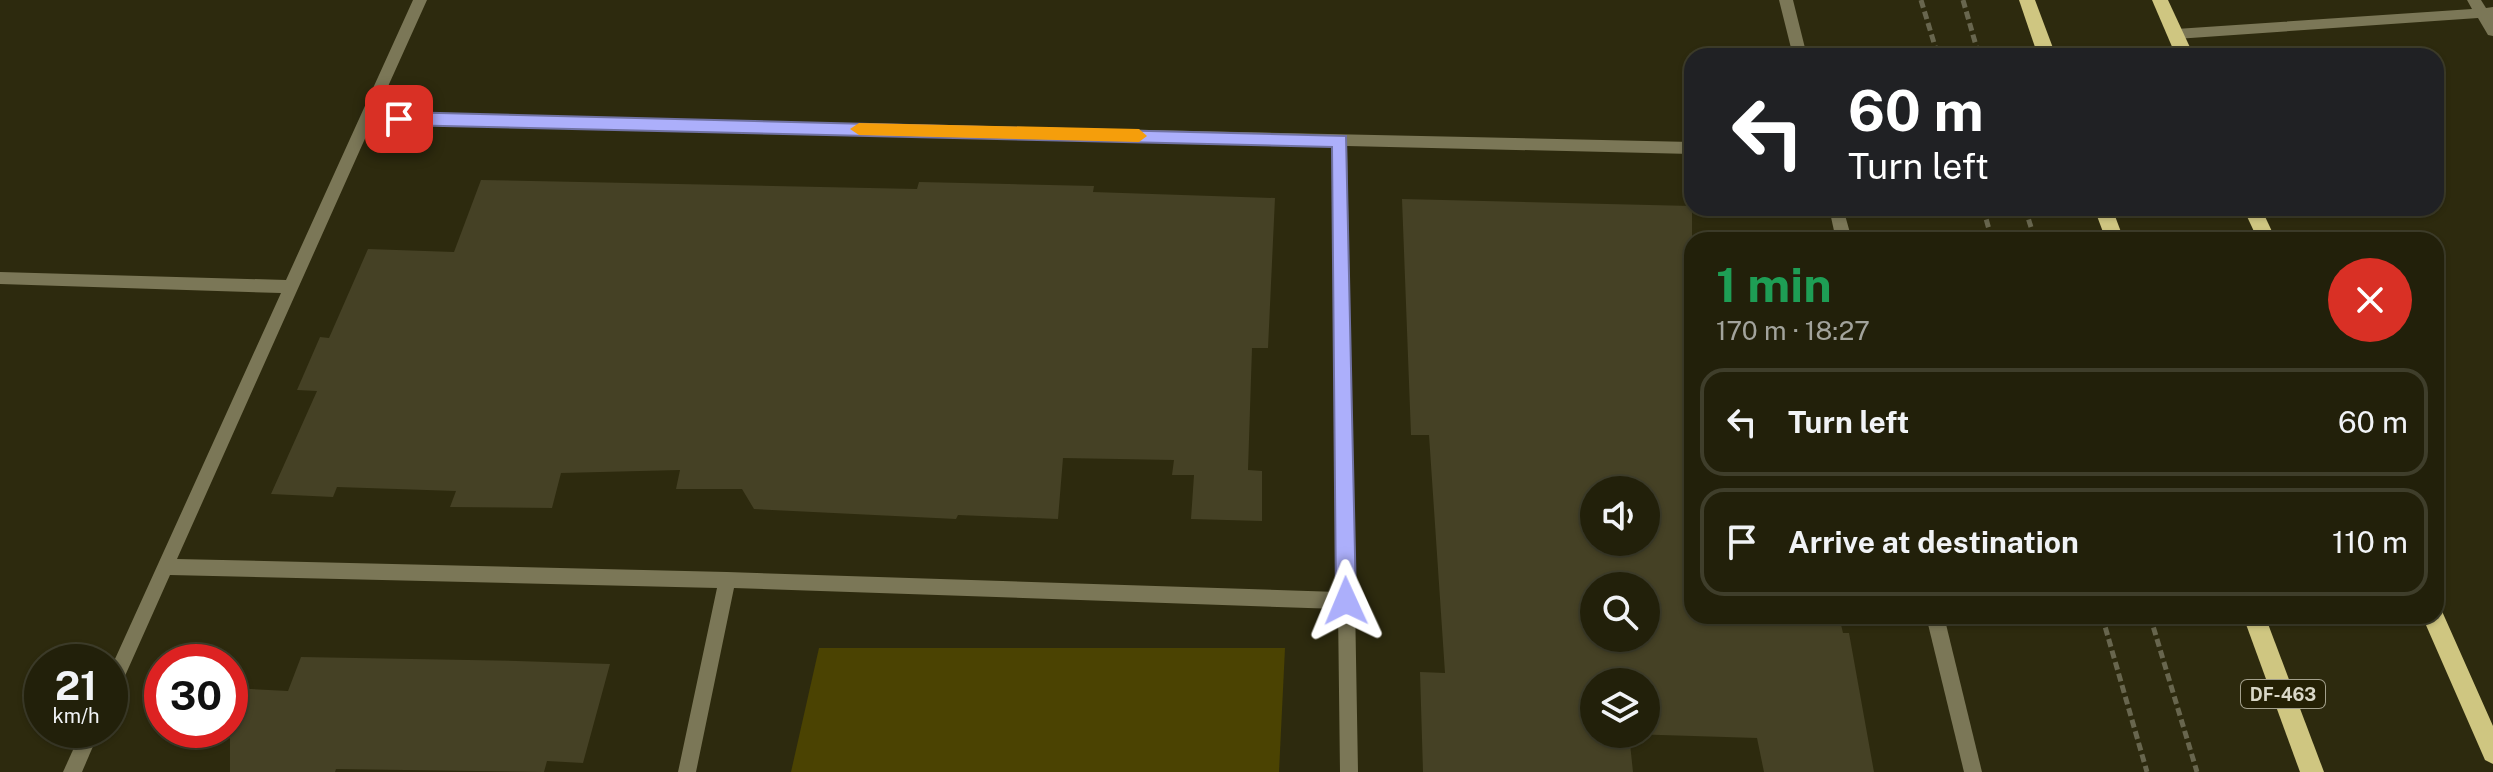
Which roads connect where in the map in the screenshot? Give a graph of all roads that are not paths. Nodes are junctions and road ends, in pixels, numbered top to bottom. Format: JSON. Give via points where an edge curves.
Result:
{"nodes":[{"id":1,"x":420,"y":0,"type":"edge"},
{"id":2,"x":1786,"y":0,"type":"edge"},
{"id":3,"x":2027,"y":0,"type":"edge"},
{"id":4,"x":2160,"y":0,"type":"edge"},
{"id":5,"x":2474,"y":0,"type":"edge"},
{"id":6,"x":2488,"y":13,"type":"edge"},
{"id":7,"x":2493,"y":31,"type":"edge"},
{"id":8,"x":2176,"y":34,"type":"junction"},
{"id":9,"x":1798,"y":48,"type":"edge"},
{"id":10,"x":2044,"y":48,"type":"edge"},
{"id":11,"x":2182,"y":48,"type":"edge"},
{"id":12,"x":369,"y":118,"type":"junction"},
{"id":13,"x":1340,"y":140,"type":"junction"},
{"id":14,"x":1684,"y":148,"type":"edge"},
{"id":15,"x":0,"y":278,"type":"edge"},
{"id":16,"x":293,"y":287,"type":"junction"},
{"id":17,"x":168,"y":567,"type":"junction"},
{"id":18,"x":727,"y":580,"type":"junction"},
{"id":19,"x":1346,"y":601,"type":"junction"},
{"id":20,"x":1937,"y":624,"type":"edge"},
{"id":21,"x":2257,"y":624,"type":"edge"},
{"id":22,"x":2437,"y":624,"type":"edge"},
{"id":23,"x":128,"y":652,"type":"edge"},
{"id":24,"x":83,"y":748,"type":"edge"},
{"id":25,"x":2493,"y":752,"type":"edge"},
{"id":26,"x":72,"y":772,"type":"edge"},
{"id":27,"x":687,"y":772,"type":"edge"},
{"id":28,"x":1349,"y":772,"type":"edge"},
{"id":29,"x":1973,"y":772,"type":"edge"},
{"id":30,"x":2312,"y":772,"type":"edge"}],
"edges":[{"from":1,"to":12,"type":"street"},
{"from":2,"to":9,"type":"street"},
{"from":3,"to":10,"type":"main road"},
{"from":4,"to":8,"type":"main road"},
{"from":5,"to":6,"type":"street"},
{"from":6,"to":7,"type":"street"},
{"from":6,"to":8,"type":"street"},
{"from":8,"to":11,"type":"main road"},
{"from":12,"to":13,"type":"street"},
{"from":12,"to":16,"type":"street"},
{"from":13,"to":14,"type":"street"},
{"from":13,"to":19,"type":"street"},
{"from":15,"to":16,"type":"street"},
{"from":16,"to":17,"type":"street"},
{"from":17,"to":18,"type":"street"},
{"from":17,"to":23,"type":"street"},
{"from":18,"to":19,"type":"street"},
{"from":18,"to":27,"type":"street"},
{"from":19,"to":28,"type":"street"},
{"from":20,"to":29,"type":"street"},
{"from":21,"to":30,"type":"main road","number":"DF-463"},
{"from":22,"to":25,"type":"main road"},
{"from":24,"to":26,"type":"street"}]}
